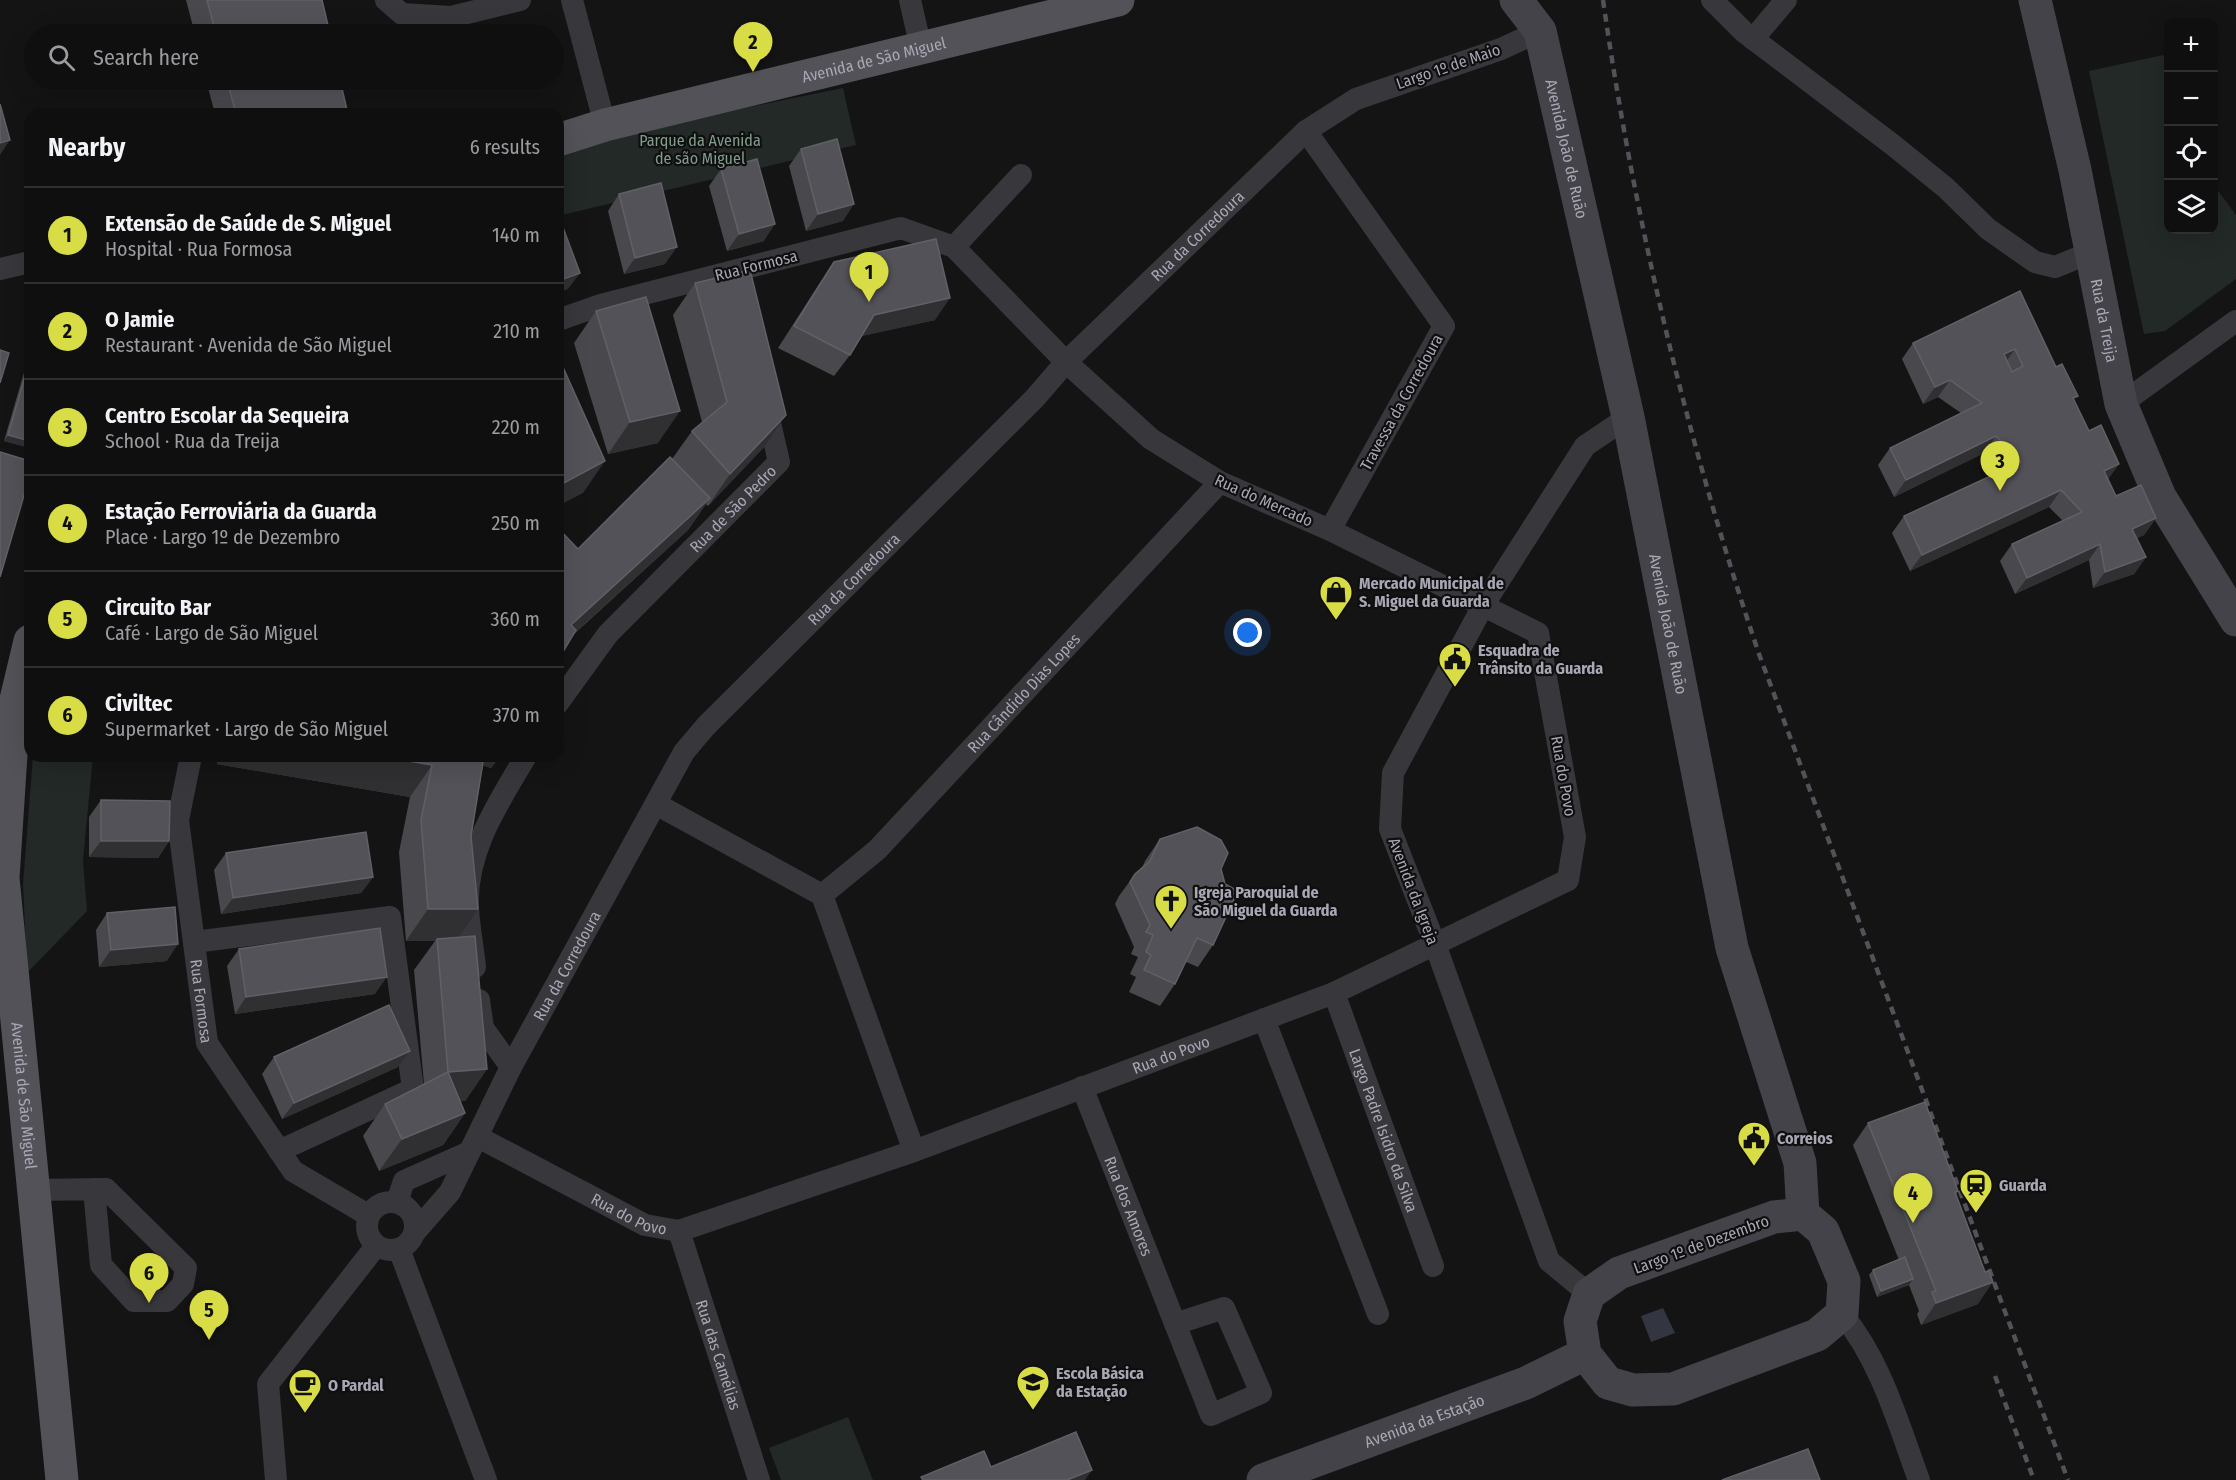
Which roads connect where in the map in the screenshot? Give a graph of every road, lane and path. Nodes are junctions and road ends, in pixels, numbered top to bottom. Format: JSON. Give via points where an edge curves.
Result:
{"nodes":[{"id":1,"x":386,"y":0,"type":"edge"},
{"id":2,"x":520,"y":0,"type":"edge"},
{"id":3,"x":572,"y":0,"type":"edge"},
{"id":4,"x":910,"y":0,"type":"edge"},
{"id":5,"x":1118,"y":0,"type":"edge"},
{"id":6,"x":1516,"y":0,"type":"edge"},
{"id":7,"x":1546,"y":0,"type":"edge"},
{"id":8,"x":1712,"y":0,"type":"edge"},
{"id":9,"x":1786,"y":0,"type":"edge"},
{"id":10,"x":2035,"y":0,"type":"edge"},
{"id":11,"x":1540,"y":31,"type":"junction"},
{"id":12,"x":1753,"y":39,"type":"junction"},
{"id":13,"x":921,"y":48,"type":"junction"},
{"id":14,"x":1356,"y":99,"type":"joint"},
{"id":15,"x":605,"y":125,"type":"junction"},
{"id":16,"x":1306,"y":131,"type":"junction"},
{"id":17,"x":564,"y":138,"type":"edge"},
{"id":18,"x":1021,"y":175,"type":"dead end"},
{"id":19,"x":954,"y":247,"type":"junction"},
{"id":20,"x":2092,"y":252,"type":"junction"},
{"id":21,"x":24,"y":263,"type":"edge"},
{"id":22,"x":0,"y":269,"type":"edge"},
{"id":23,"x":734,"y":271,"type":"junction"},
{"id":24,"x":739,"y":293,"type":"edge"},
{"id":25,"x":564,"y":318,"type":"edge"},
{"id":26,"x":2236,"y":321,"type":"edge"},
{"id":27,"x":1066,"y":362,"type":"junction"},
{"id":28,"x":760,"y":383,"type":"edge"},
{"id":29,"x":2121,"y":404,"type":"junction"},
{"id":30,"x":1628,"y":417,"type":"junction"},
{"id":31,"x":1220,"y":482,"type":"junction"},
{"id":32,"x":1330,"y":530,"type":"junction"},
{"id":33,"x":1484,"y":604,"type":"junction"},
{"id":34,"x":2236,"y":620,"type":"edge"},
{"id":35,"x":24,"y":666,"type":"edge"},
{"id":36,"x":564,"y":695,"type":"edge"},
{"id":37,"x":190,"y":762,"type":"edge"},
{"id":38,"x":522,"y":762,"type":"edge"},
{"id":39,"x":656,"y":804,"type":"junction"},
{"id":40,"x":822,"y":895,"type":"junction"},
{"id":41,"x":194,"y":942,"type":"junction"},
{"id":42,"x":1435,"y":944,"type":"junction"},
{"id":43,"x":1334,"y":993,"type":"junction"},
{"id":44,"x":1264,"y":1019,"type":"junction"},
{"id":45,"x":511,"y":1067,"type":"junction"},
{"id":46,"x":1082,"y":1087,"type":"junction"},
{"id":47,"x":472,"y":1145,"type":"junction"},
{"id":48,"x":279,"y":1151,"type":"junction"},
{"id":49,"x":914,"y":1151,"type":"junction"},
{"id":50,"x":94,"y":1189,"type":"junction"},
{"id":51,"x":33,"y":1190,"type":"junction"},
{"id":52,"x":397,"y":1202,"type":"junction"},
{"id":53,"x":1803,"y":1214,"type":"junction"},
{"id":54,"x":368,"y":1215,"type":"junction"},
{"id":55,"x":679,"y":1231,"type":"junction"},
{"id":56,"x":415,"y":1232,"type":"junction"},
{"id":57,"x":376,"y":1246,"type":"junction"},
{"id":58,"x":399,"y":1249,"type":"junction"},
{"id":59,"x":1433,"y":1266,"type":"dead end"},
{"id":60,"x":1589,"y":1294,"type":"junction"},
{"id":61,"x":1378,"y":1314,"type":"dead end"},
{"id":62,"x":1842,"y":1314,"type":"junction"},
{"id":63,"x":1174,"y":1324,"type":"junction"},
{"id":64,"x":1585,"y":1354,"type":"junction"},
{"id":65,"x":62,"y":1480,"type":"edge"},
{"id":66,"x":276,"y":1480,"type":"edge"},
{"id":67,"x":486,"y":1480,"type":"edge"},
{"id":68,"x":759,"y":1480,"type":"edge"},
{"id":69,"x":1263,"y":1480,"type":"edge"},
{"id":70,"x":1918,"y":1480,"type":"edge"}],
"edges":[{"from":1,"to":2,"type":"street","via":[[402,14],[451,17]]},
{"from":3,"to":15,"type":"street"},
{"from":4,"to":13,"type":"street"},
{"from":5,"to":13,"type":"main road","name":"Avenida de São Miguel"},
{"from":6,"to":11,"type":"main road"},
{"from":7,"to":11,"type":"main road"},
{"from":8,"to":12,"type":"street"},
{"from":9,"to":12,"type":"street"},
{"from":10,"to":20,"type":"main road","name":"Rua da Treija"},
{"from":11,"to":14,"type":"street","name":"Largo 1º de Maio","via":[[1501,49]]},
{"from":11,"to":30,"type":"main road","name":"Avenida João de Ruão"},
{"from":12,"to":20,"type":"street","via":[[1893,145],[1988,229],[2035,262],[2055,267]]},
{"from":13,"to":15,"type":"main road","name":"Avenida de São Miguel"},
{"from":14,"to":16,"type":"street","name":"Rua da Corredoura"},
{"from":15,"to":17,"type":"main road","name":"Avenida de São Miguel"},
{"from":16,"to":27,"type":"street","name":"Rua da Corredoura"},
{"from":16,"to":32,"type":"street","name":"Travessa da Corredoura","via":[[1444,326]]},
{"from":18,"to":19,"type":"street"},
{"from":19,"to":23,"type":"street","name":"Rua Formosa","via":[[901,228]]},
{"from":19,"to":27,"type":"street","name":"Rua Formosa"},
{"from":20,"to":29,"type":"main road","name":"Rua da Treija"},
{"from":21,"to":22,"type":"street"},
{"from":23,"to":24,"type":"street"},
{"from":23,"to":25,"type":"street","name":"Rua Formosa"},
{"from":26,"to":29,"type":"street"},
{"from":27,"to":31,"type":"street","name":"Rua do Mercado","via":[[1151,439]]},
{"from":27,"to":39,"type":"street","name":"Rua da Corredoura","via":[[1035,398],[706,726],[684,752]]},
{"from":28,"to":36,"type":"street","name":"Rua de São Pedro","via":[[779,462],[608,634]]},
{"from":29,"to":34,"type":"main road","name":"Rua da Treija","via":[[2160,497]]},
{"from":30,"to":33,"type":"street","name":"Avenida da Igreja","via":[[1585,446]]},
{"from":30,"to":53,"type":"main road","name":"Avenida João de Ruão","via":[[1732,948],[1800,1163]]},
{"from":31,"to":32,"type":"street","name":"Rua do Mercado"},
{"from":31,"to":40,"type":"street","name":"Rua Cândido Dias Lopes","via":[[877,850]]},
{"from":32,"to":33,"type":"street","name":"Rua do Mercado"},
{"from":33,"to":42,"type":"street","name":"Avenida da Igreja","via":[[1393,773],[1390,829]]},
{"from":33,"to":42,"type":"street","name":"Rua do Povo","via":[[1538,633],[1575,837],[1568,880]]},
{"from":35,"to":51,"type":"main road","name":"Avenida de São Miguel","via":[[14,708],[3,878]]},
{"from":37,"to":41,"type":"street","name":"Rua Formosa","via":[[178,820]]},
{"from":38,"to":45,"type":"street","via":[[473,855],[467,906],[483,1028]]},
{"from":39,"to":40,"type":"street"},
{"from":39,"to":45,"type":"street","name":"Rua da Corredoura"},
{"from":40,"to":49,"type":"street"},
{"from":41,"to":48,"type":"street","name":"Rua Formosa","via":[[207,1043]]},
{"from":41,"to":48,"type":"street","via":[[390,917],[412,1089]]},
{"from":42,"to":43,"type":"street","name":"Rua do Povo"},
{"from":42,"to":60,"type":"street","name":"Avenida da Igreja","via":[[1550,1261]]},
{"from":43,"to":44,"type":"street","name":"Rua do Povo"},
{"from":43,"to":59,"type":"street","name":"Largo Padre Isidro da Silva"},
{"from":44,"to":46,"type":"street","name":"Rua do Povo"},
{"from":44,"to":61,"type":"street"},
{"from":45,"to":47,"type":"street","name":"Rua da Corredoura"},
{"from":46,"to":49,"type":"street","name":"Rua do Povo"},
{"from":46,"to":63,"type":"street","name":"Rua dos Amores"},
{"from":47,"to":52,"type":"street","via":[[405,1182]]},
{"from":47,"to":55,"type":"street","name":"Rua do Povo","via":[[645,1225]]},
{"from":47,"to":56,"type":"street","name":"Rua da Corredoura","via":[[450,1192]]},
{"from":48,"to":54,"type":"street","name":"Rua Formosa","via":[[293,1171]]},
{"from":49,"to":55,"type":"street","name":"Rua do Povo"},
{"from":50,"to":50,"type":"street","via":[[105,1189],[186,1268],[183,1284],[166,1300],[134,1300],[101,1265]]},
{"from":50,"to":51,"type":"street"},
{"from":51,"to":65,"type":"main road","name":"Avenida de São Miguel"},
{"from":52,"to":54,"type":"street","via":[[380,1204]]},
{"from":52,"to":56,"type":"street","via":[[414,1217]]},
{"from":53,"to":60,"type":"main road","name":"Largo 1º de Dezembro","via":[[1774,1217],[1619,1273]]},
{"from":53,"to":62,"type":"main road","via":[[1823,1232],[1844,1281]]},
{"from":54,"to":57,"type":"street","via":[[366,1229]]},
{"from":55,"to":68,"type":"street","name":"Rua das Camélias"},
{"from":56,"to":58,"type":"street","name":"Rua da Corredoura","via":[[412,1240]]},
{"from":57,"to":58,"type":"street"},
{"from":57,"to":66,"type":"street","via":[[268,1384]]},
{"from":58,"to":67,"type":"street"},
{"from":60,"to":64,"type":"main road","via":[[1580,1321]]},
{"from":62,"to":64,"type":"main road","via":[[1817,1335],[1673,1389],[1633,1390],[1608,1383]]},
{"from":62,"to":70,"type":"street","via":[[1861,1337]]},
{"from":63,"to":63,"type":"street","name":"Rua dos Amores","via":[[1210,1415],[1262,1394],[1224,1308]]},
{"from":64,"to":69,"type":"main road","name":"Avenida da Estação","via":[[1526,1383]]}]}
